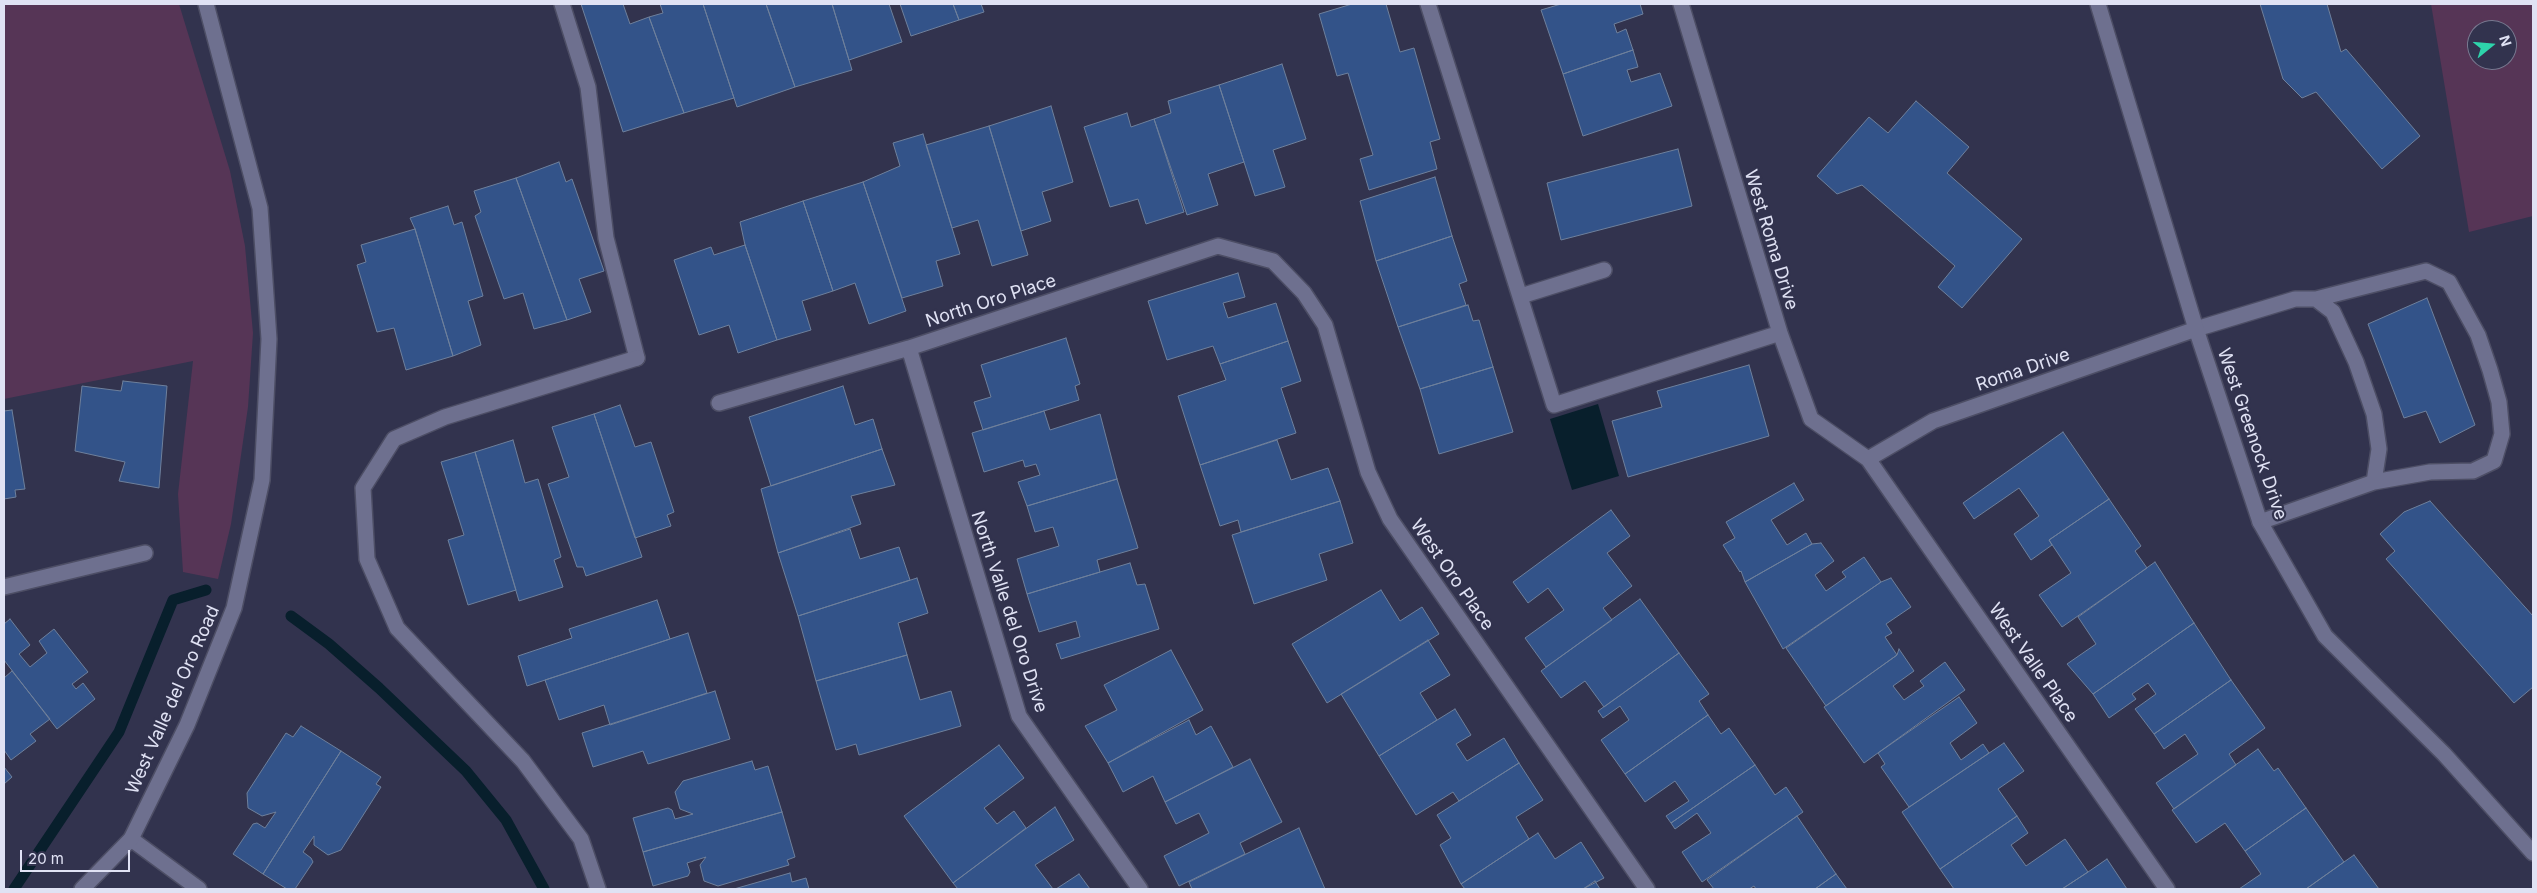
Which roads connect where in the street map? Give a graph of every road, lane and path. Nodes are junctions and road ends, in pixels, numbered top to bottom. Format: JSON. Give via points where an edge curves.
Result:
{"nodes":[{"id":1,"x":206,"y":4,"type":"edge"},
{"id":2,"x":562,"y":4,"type":"edge"},
{"id":3,"x":1428,"y":4,"type":"edge"},
{"id":4,"x":1681,"y":4,"type":"edge"},
{"id":5,"x":2098,"y":4,"type":"edge"},
{"id":6,"x":1273,"y":260,"type":"joint"},
{"id":7,"x":1604,"y":270,"type":"dead end"},
{"id":8,"x":1521,"y":296,"type":"junction"},
{"id":9,"x":2316,"y":299,"type":"junction"},
{"id":10,"x":2196,"y":329,"type":"junction"},
{"id":11,"x":1780,"y":332,"type":"junction"},
{"id":12,"x":909,"y":348,"type":"junction"},
{"id":13,"x":719,"y":403,"type":"dead end"},
{"id":14,"x":1868,"y":459,"type":"junction"},
{"id":15,"x":2374,"y":482,"type":"junction"},
{"id":16,"x":2260,"y":522,"type":"junction"},
{"id":17,"x":145,"y":553,"type":"dead end"},
{"id":18,"x":4,"y":587,"type":"edge"},
{"id":19,"x":131,"y":839,"type":"junction"},
{"id":20,"x":2533,"y":853,"type":"edge"},
{"id":21,"x":82,"y":889,"type":"edge"},
{"id":22,"x":199,"y":889,"type":"edge"},
{"id":23,"x":598,"y":889,"type":"edge"},
{"id":24,"x":1140,"y":889,"type":"edge"},
{"id":25,"x":1647,"y":889,"type":"edge"},
{"id":26,"x":2167,"y":889,"type":"edge"}],
"edges":[{"from":1,"to":19,"type":"street","name":"West Valle del Oro Road","via":[[260,208],[269,339],[262,480],[234,608],[187,725]]},
{"from":2,"to":23,"type":"street","via":[[588,87],[606,238],[637,358],[445,417],[394,440],[363,488],[367,559],[396,628],[523,762],[581,839]]},
{"from":3,"to":8,"type":"street"},
{"from":4,"to":11,"type":"street","name":"West Roma Drive"},
{"from":5,"to":10,"type":"street","name":"West Greenock Drive"},
{"from":6,"to":12,"type":"street","name":"North Oro Place","via":[[1218,246]]},
{"from":6,"to":25,"type":"street","name":"West Oro Place","via":[[1304,293],[1325,325],[1368,472],[1390,519]]},
{"from":7,"to":8,"type":"street"},
{"from":8,"to":11,"type":"street","via":[[1554,405]]},
{"from":9,"to":10,"type":"street","name":"Roma Drive","via":[[2295,299]]},
{"from":9,"to":15,"type":"street","via":[[2333,312],[2356,362],[2374,414],[2379,449]]},
{"from":9,"to":15,"type":"street","name":"Roma Drive","via":[[2426,270],[2449,282],[2478,335],[2490,370],[2499,402],[2502,434],[2494,461],[2473,471],[2430,472]]},
{"from":10,"to":14,"type":"street","name":"Roma Drive","via":[[1933,421]]},
{"from":10,"to":16,"type":"street","name":"West Greenock Drive"},
{"from":11,"to":14,"type":"street","name":"West Roma Drive","via":[[1811,419]]},
{"from":12,"to":13,"type":"street","name":"North Oro Place"},
{"from":12,"to":24,"type":"street","name":"North Valle del Oro Drive","via":[[1019,716]]},
{"from":14,"to":26,"type":"street","name":"West Valle Place"},
{"from":15,"to":16,"type":"street","name":"Roma Drive"},
{"from":16,"to":20,"type":"street","name":"West Greenock Drive","via":[[2325,636],[2444,754]]},
{"from":17,"to":18,"type":"street"},
{"from":19,"to":21,"type":"street","name":"West Valle del Oro Road"},
{"from":19,"to":22,"type":"street"}]}
